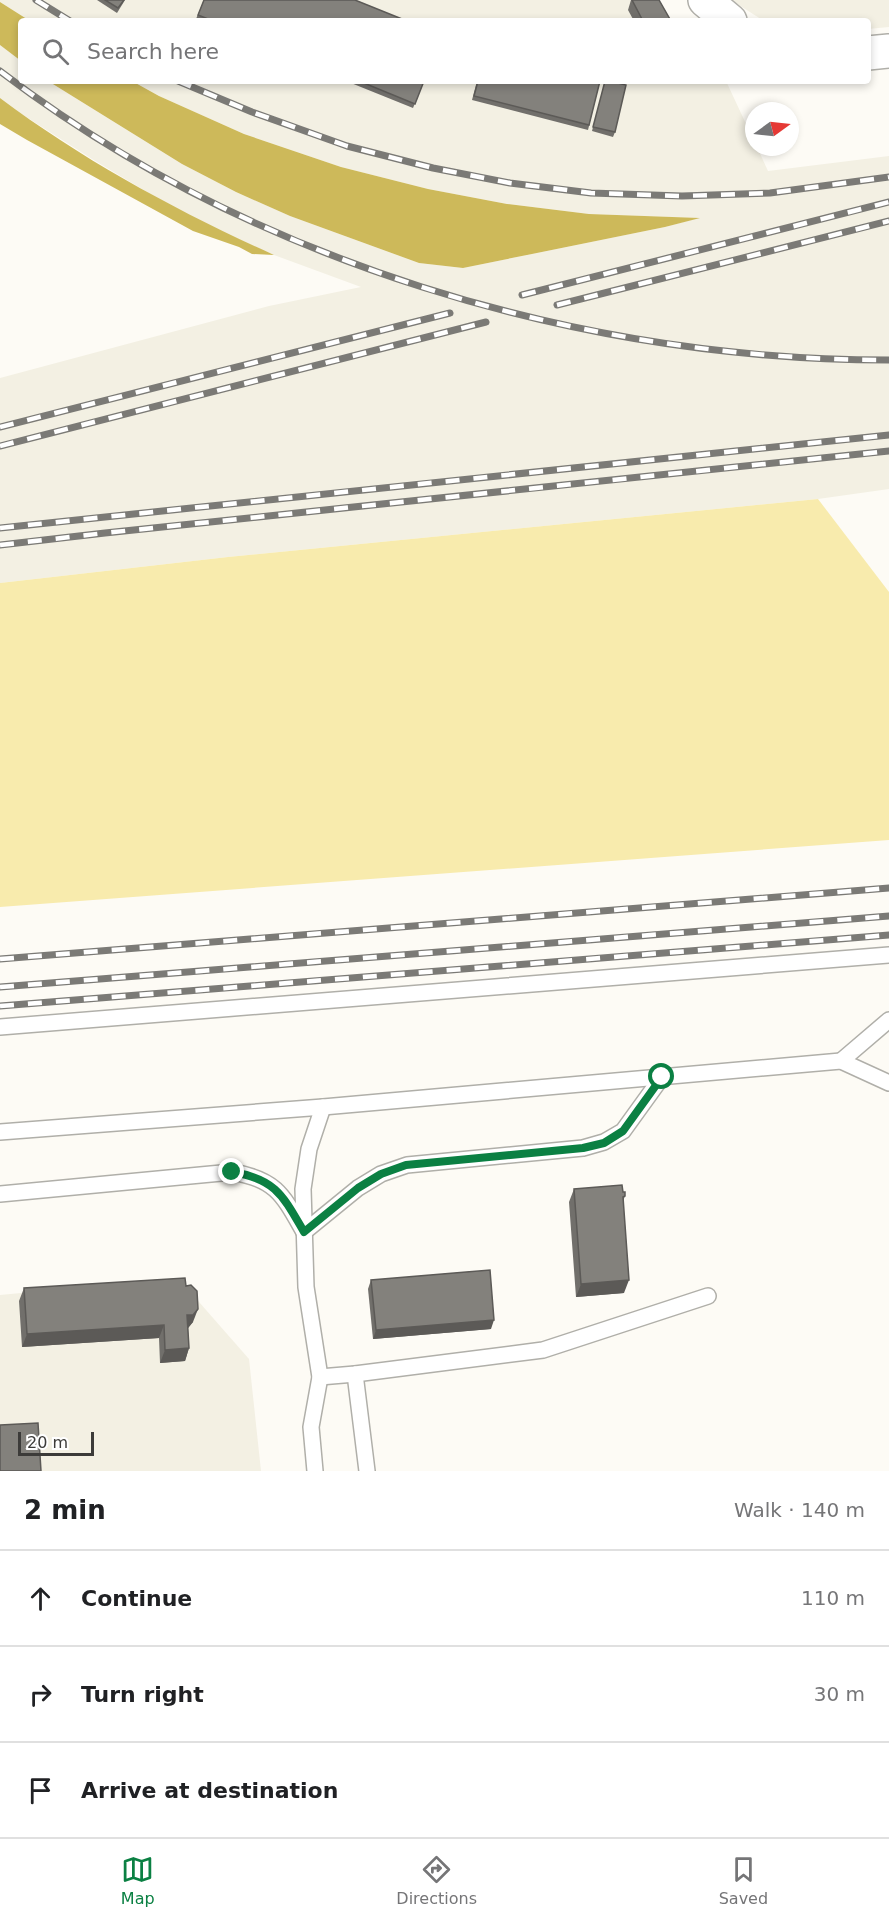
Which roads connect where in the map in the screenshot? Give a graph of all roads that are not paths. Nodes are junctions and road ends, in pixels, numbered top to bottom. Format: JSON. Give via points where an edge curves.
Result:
{"nodes":[{"id":1,"x":705,"y":0,"type":"edge"},
{"id":2,"x":726,"y":18,"type":"edge"},
{"id":3,"x":889,"y":51,"type":"edge"},
{"id":4,"x":871,"y":53,"type":"edge"},
{"id":5,"x":889,"y":955,"type":"edge"},
{"id":6,"x":889,"y":1020,"type":"edge"},
{"id":7,"x":0,"y":1028,"type":"edge"},
{"id":8,"x":841,"y":1061,"type":"junction"},
{"id":9,"x":662,"y":1077,"type":"junction"},
{"id":10,"x":889,"y":1083,"type":"edge"},
{"id":11,"x":323,"y":1107,"type":"junction"},
{"id":12,"x":0,"y":1132,"type":"edge"},
{"id":13,"x":0,"y":1194,"type":"edge"},
{"id":14,"x":304,"y":1232,"type":"junction"},
{"id":15,"x":708,"y":1296,"type":"dead end"},
{"id":16,"x":355,"y":1374,"type":"junction"},
{"id":17,"x":320,"y":1377,"type":"junction"},
{"id":18,"x":315,"y":1471,"type":"edge"},
{"id":19,"x":367,"y":1471,"type":"edge"}],
"edges":[{"from":1,"to":2,"type":"street"},
{"from":3,"to":4,"type":"street"},
{"from":5,"to":7,"type":"lane"},
{"from":6,"to":8,"type":"lane"},
{"from":8,"to":9,"type":"lane"},
{"from":8,"to":10,"type":"lane"},
{"from":9,"to":11,"type":"lane"},
{"from":9,"to":14,"type":"lane","via":[[623,1131],[604,1143],[406,1165],[358,1188]]},
{"from":11,"to":12,"type":"lane"},
{"from":11,"to":14,"type":"lane","via":[[309,1149],[303,1189]]},
{"from":13,"to":14,"type":"lane","via":[[232,1172],[271,1184],[286,1200]]},
{"from":14,"to":17,"type":"lane","via":[[306,1287]]},
{"from":15,"to":16,"type":"lane","via":[[543,1350]]},
{"from":16,"to":17,"type":"lane"},
{"from":16,"to":19,"type":"lane"},
{"from":17,"to":18,"type":"lane","via":[[311,1427]]}]}
